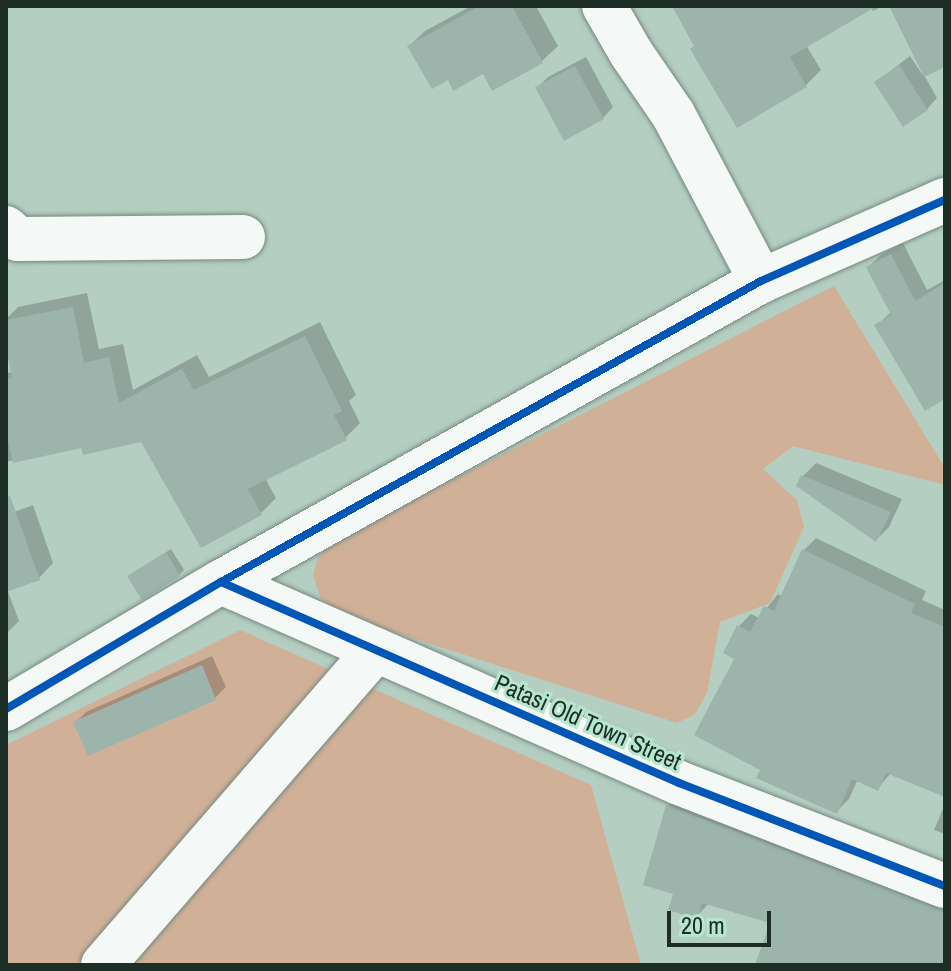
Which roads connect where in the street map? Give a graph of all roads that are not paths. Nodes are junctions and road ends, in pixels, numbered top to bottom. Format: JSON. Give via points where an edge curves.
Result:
{"nodes":[{"id":1,"x":604,"y":6,"type":"edge"},
{"id":2,"x":945,"y":200,"type":"edge"},
{"id":3,"x":6,"y":228,"type":"edge"},
{"id":4,"x":243,"y":237,"type":"dead end"},
{"id":5,"x":761,"y":281,"type":"junction"},
{"id":6,"x":221,"y":582,"type":"junction"},
{"id":7,"x":376,"y":650,"type":"junction"},
{"id":8,"x":6,"y":709,"type":"edge"},
{"id":9,"x":945,"y":886,"type":"edge"},
{"id":10,"x":103,"y":965,"type":"edge"}],
"edges":[{"from":1,"to":5,"type":"street","via":[[673,114]]},
{"from":2,"to":5,"type":"street"},
{"from":3,"to":4,"type":"street","via":[[18,239]]},
{"from":5,"to":6,"type":"street"},
{"from":6,"to":7,"type":"street","name":"Patasi Old Town Street"},
{"from":6,"to":8,"type":"street"},
{"from":7,"to":9,"type":"street","name":"Patasi Old Town Street","via":[[679,783]]},
{"from":7,"to":10,"type":"street"}]}
